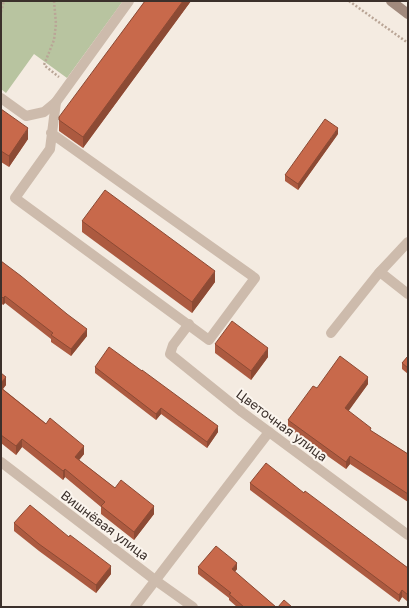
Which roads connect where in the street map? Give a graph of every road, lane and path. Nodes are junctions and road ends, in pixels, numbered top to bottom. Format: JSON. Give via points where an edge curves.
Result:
{"nodes":[{"id":1,"x":4,"y":1,"type":"edge"},
{"id":2,"x":54,"y":1,"type":"edge"},
{"id":3,"x":129,"y":1,"type":"edge"},
{"id":4,"x":349,"y":1,"type":"edge"},
{"id":5,"x":391,"y":1,"type":"edge"},
{"id":6,"x":1,"y":12,"type":"edge"},
{"id":7,"x":408,"y":14,"type":"edge"},
{"id":8,"x":408,"y":43,"type":"edge"},
{"id":9,"x":68,"y":84,"type":"junction"},
{"id":10,"x":1,"y":98,"type":"edge"},
{"id":11,"x":56,"y":102,"type":"junction"},
{"id":12,"x":51,"y":133,"type":"junction"},
{"id":13,"x":408,"y":242,"type":"edge"},
{"id":14,"x":380,"y":272,"type":"junction"},
{"id":15,"x":408,"y":294,"type":"edge"},
{"id":16,"x":189,"y":324,"type":"junction"},
{"id":17,"x":331,"y":332,"type":"dead end"},
{"id":18,"x":269,"y":432,"type":"junction"},
{"id":19,"x":1,"y":462,"type":"edge"},
{"id":20,"x":408,"y":535,"type":"edge"},
{"id":21,"x":155,"y":580,"type":"junction"},
{"id":22,"x":135,"y":607,"type":"edge"},
{"id":23,"x":193,"y":607,"type":"edge"}],
"edges":[{"from":1,"to":6,"type":"path"},
{"from":2,"to":9,"type":"path","via":[[54,40],[44,66]]},
{"from":3,"to":9,"type":"street"},
{"from":4,"to":8,"type":"path"},
{"from":5,"to":7,"type":"main road"},
{"from":9,"to":11,"type":"street"},
{"from":10,"to":11,"type":"street","via":[[26,116],[44,112]]},
{"from":11,"to":12,"type":"street"},
{"from":12,"to":16,"type":"street","via":[[50,149],[15,198]]},
{"from":12,"to":16,"type":"street","via":[[255,278],[209,340]]},
{"from":13,"to":14,"type":"street"},
{"from":14,"to":15,"type":"street"},
{"from":14,"to":17,"type":"street"},
{"from":16,"to":18,"type":"street","name":"Цветочная улица","via":[[173,345],[170,354]]},
{"from":18,"to":20,"type":"street","name":"Цветочная улица"},
{"from":18,"to":21,"type":"street"},
{"from":19,"to":21,"type":"street","name":"Вишнёвая улица"},
{"from":21,"to":22,"type":"street"},
{"from":21,"to":23,"type":"street","name":"Вишнёвая улица"}]}
